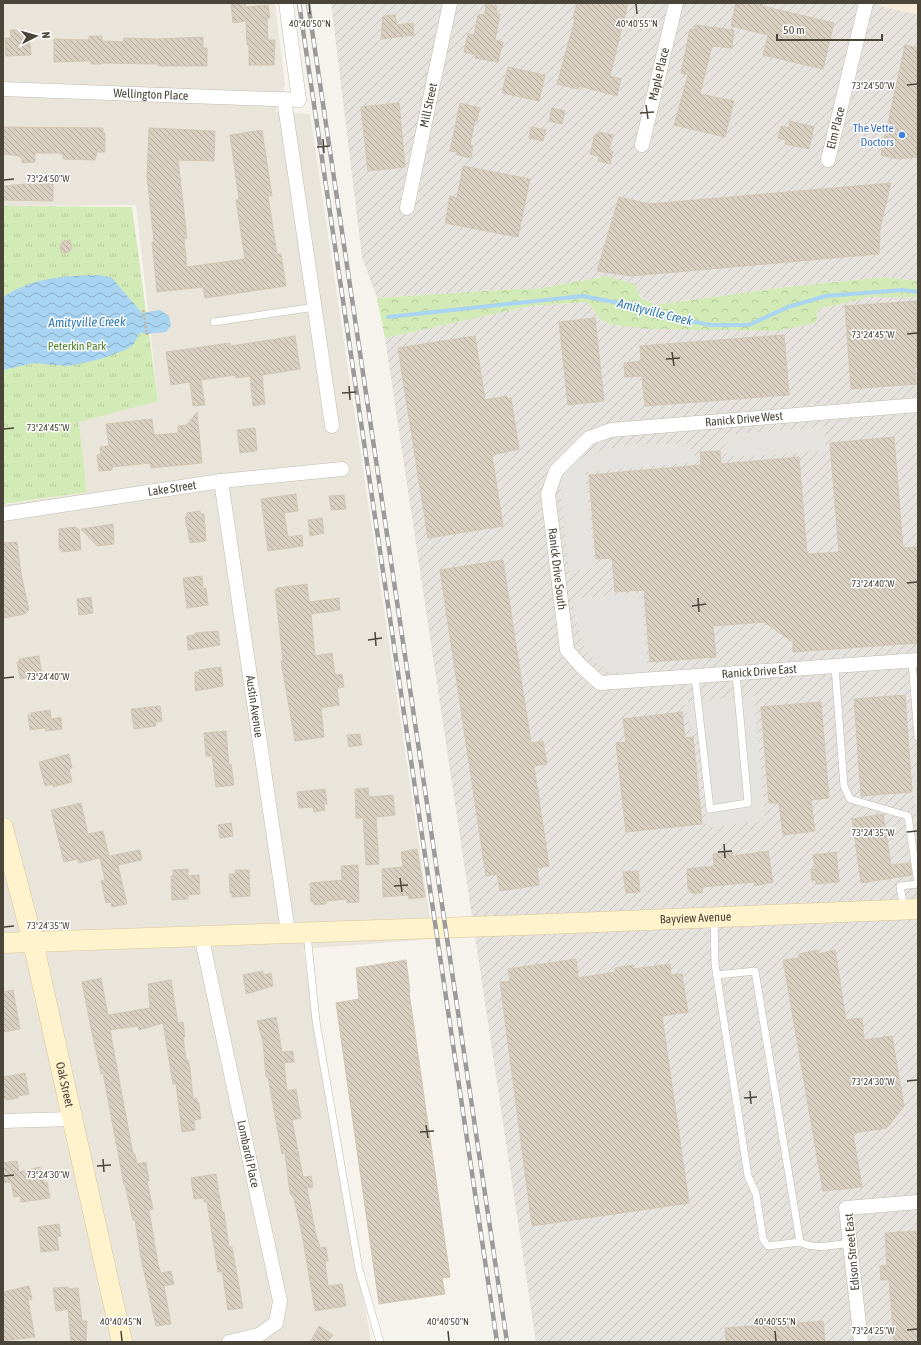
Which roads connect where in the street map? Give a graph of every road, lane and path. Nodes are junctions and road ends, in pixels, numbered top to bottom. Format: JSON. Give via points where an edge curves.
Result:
{"nodes":[{"id":1,"x":286,"y":3,"type":"edge"},
{"id":2,"x":450,"y":3,"type":"edge"},
{"id":3,"x":676,"y":3,"type":"edge"},
{"id":4,"x":866,"y":3,"type":"edge"},
{"id":5,"x":3,"y":89,"type":"edge"},
{"id":6,"x":284,"y":99,"type":"junction"},
{"id":7,"x":642,"y":145,"type":"dead end"},
{"id":8,"x":828,"y":160,"type":"dead end"},
{"id":9,"x":407,"y":208,"type":"dead end"},
{"id":10,"x":315,"y":307,"type":"junction"},
{"id":11,"x":143,"y":310,"type":"dead end"},
{"id":12,"x":214,"y":322,"type":"dead end"},
{"id":13,"x":147,"y":336,"type":"dead end"},
{"id":14,"x":918,"y":405,"type":"edge"},
{"id":15,"x":332,"y":426,"type":"dead end"},
{"id":16,"x":576,"y":451,"type":"joint"},
{"id":17,"x":342,"y":469,"type":"dead end"},
{"id":18,"x":221,"y":482,"type":"junction"},
{"id":19,"x":3,"y":514,"type":"edge"},
{"id":20,"x":915,"y":661,"type":"edge"},
{"id":21,"x":835,"y":666,"type":"junction"},
{"id":22,"x":736,"y":674,"type":"junction"},
{"id":23,"x":695,"y":676,"type":"junction"},
{"id":24,"x":600,"y":684,"type":"joint"},
{"id":25,"x":918,"y":737,"type":"edge"},
{"id":26,"x":3,"y":828,"type":"edge"},
{"id":27,"x":911,"y":909,"type":"edge"},
{"id":28,"x":714,"y":917,"type":"junction"},
{"id":29,"x":288,"y":932,"type":"junction"},
{"id":30,"x":307,"y":932,"type":"junction"},
{"id":31,"x":201,"y":935,"type":"junction"},
{"id":32,"x":34,"y":942,"type":"junction"},
{"id":33,"x":3,"y":943,"type":"edge"},
{"id":34,"x":717,"y":975,"type":"junction"},
{"id":35,"x":72,"y":1118,"type":"junction"},
{"id":36,"x":3,"y":1121,"type":"edge"},
{"id":37,"x":918,"y":1202,"type":"edge"},
{"id":38,"x":800,"y":1242,"type":"junction"},
{"id":39,"x":850,"y":1243,"type":"junction"},
{"id":40,"x":122,"y":1342,"type":"edge"},
{"id":41,"x":229,"y":1342,"type":"edge"},
{"id":42,"x":380,"y":1342,"type":"edge"},
{"id":43,"x":861,"y":1342,"type":"edge"}],
"edges":[{"from":1,"to":6,"type":"street","name":"Wellington Place","via":[[299,100]]},
{"from":2,"to":9,"type":"street","name":"Mill Street"},
{"from":3,"to":7,"type":"street","name":"Maple Place"},
{"from":4,"to":8,"type":"street","name":"Elm Place"},
{"from":5,"to":6,"type":"street","name":"Wellington Place"},
{"from":6,"to":10,"type":"street"},
{"from":10,"to":12,"type":"lane"},
{"from":10,"to":15,"type":"street"},
{"from":11,"to":13,"type":"path"},
{"from":14,"to":16,"type":"street","name":"Ranick Drive West","via":[[611,430],[589,438]]},
{"from":16,"to":24,"type":"street","name":"Ranick Drive South","via":[[556,471],[548,494],[567,650]]},
{"from":17,"to":18,"type":"street","name":"Lake Street"},
{"from":18,"to":19,"type":"street","name":"Lake Street"},
{"from":18,"to":29,"type":"street","name":"Austin Avenue"},
{"from":20,"to":21,"type":"street","name":"Ranick Drive East"},
{"from":20,"to":25,"type":"lane"},
{"from":21,"to":22,"type":"street","name":"Ranick Drive East"},
{"from":21,"to":27,"type":"lane","via":[[844,786],[850,798],[908,816],[918,884],[900,886]]},
{"from":22,"to":23,"type":"street","name":"Ranick Drive East"},
{"from":22,"to":23,"type":"lane","via":[[748,803],[710,809]]},
{"from":23,"to":24,"type":"street","name":"Ranick Drive East"},
{"from":26,"to":32,"type":"main road","name":"Oak Street"},
{"from":27,"to":28,"type":"main road","name":"Bayview Avenue"},
{"from":28,"to":30,"type":"main road","name":"Bayview Avenue"},
{"from":28,"to":34,"type":"lane"},
{"from":29,"to":30,"type":"main road","name":"Bayview Avenue"},
{"from":29,"to":31,"type":"main road","name":"Bayview Avenue"},
{"from":30,"to":42,"type":"lane","via":[[316,1021],[359,1269]]},
{"from":31,"to":32,"type":"main road","name":"Bayview Avenue"},
{"from":31,"to":41,"type":"street","name":"Lombardi Place","via":[[280,1301],[276,1323],[260,1335]]},
{"from":32,"to":33,"type":"main road","name":"Bayview Avenue"},
{"from":32,"to":35,"type":"main road","name":"Oak Street"},
{"from":34,"to":38,"type":"lane","via":[[748,1176],[756,1194],[763,1239],[768,1246]]},
{"from":34,"to":38,"type":"lane","via":[[755,970]]},
{"from":35,"to":36,"type":"street"},
{"from":35,"to":40,"type":"main road","name":"Oak Street"},
{"from":37,"to":39,"type":"street","name":"Edison Street East","via":[[846,1208]]},
{"from":38,"to":39,"type":"lane","via":[[805,1245],[824,1246]]},
{"from":39,"to":43,"type":"street","name":"Edison Street East"}]}
